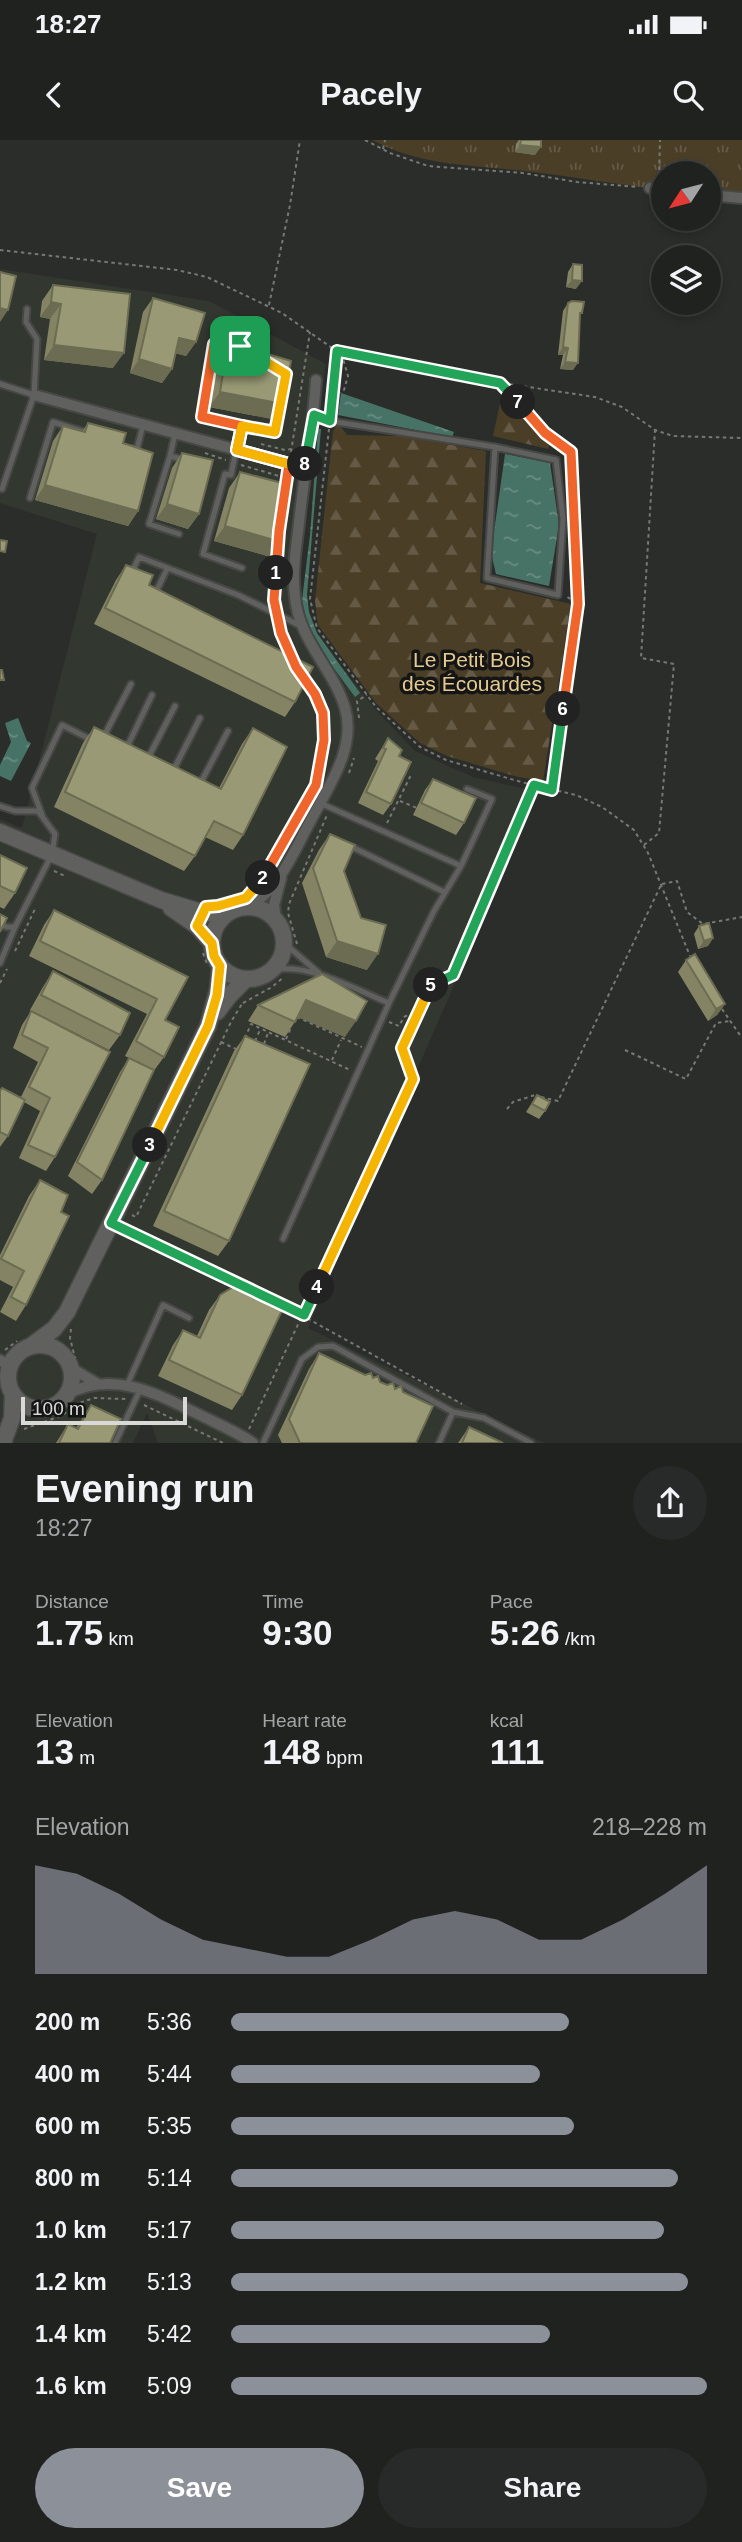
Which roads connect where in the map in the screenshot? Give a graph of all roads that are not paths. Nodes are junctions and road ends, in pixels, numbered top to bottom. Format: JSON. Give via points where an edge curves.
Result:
{"nodes":[{"id":1,"x":721,"y":196,"type":"edge"},
{"id":2,"x":742,"y":198,"type":"edge"},
{"id":3,"x":27,"y":309,"type":"dead end"},
{"id":4,"x":316,"y":380,"type":"dead end"},
{"id":5,"x":0,"y":384,"type":"edge"},
{"id":6,"x":34,"y":396,"type":"junction"},
{"id":7,"x":314,"y":415,"type":"junction"},
{"id":8,"x":143,"y":425,"type":"junction"},
{"id":9,"x":242,"y":426,"type":"junction"},
{"id":10,"x":175,"y":434,"type":"junction"},
{"id":11,"x":101,"y":438,"type":"edge"},
{"id":12,"x":125,"y":445,"type":"edge"},
{"id":13,"x":495,"y":447,"type":"junction"},
{"id":14,"x":237,"y":450,"type":"junction"},
{"id":15,"x":170,"y":456,"type":"junction"},
{"id":16,"x":191,"y":462,"type":"edge"},
{"id":17,"x":304,"y":468,"type":"junction"},
{"id":18,"x":231,"y":475,"type":"junction"},
{"id":19,"x":244,"y":480,"type":"edge"},
{"id":20,"x":2,"y":489,"type":"dead end"},
{"id":21,"x":30,"y":498,"type":"dead end"},
{"id":22,"x":179,"y":534,"type":"dead end"},
{"id":23,"x":242,"y":568,"type":"dead end"},
{"id":24,"x":167,"y":569,"type":"junction"},
{"id":25,"x":128,"y":578,"type":"edge"},
{"id":26,"x":151,"y":602,"type":"edge"},
{"id":27,"x":301,"y":626,"type":"junction"},
{"id":28,"x":131,"y":684,"type":"dead end"},
{"id":29,"x":152,"y":695,"type":"dead end"},
{"id":30,"x":175,"y":705,"type":"dead end"},
{"id":31,"x":200,"y":718,"type":"dead end"},
{"id":32,"x":228,"y":731,"type":"dead end"},
{"id":33,"x":123,"y":755,"type":"edge"},
{"id":34,"x":144,"y":765,"type":"edge"},
{"id":35,"x":168,"y":780,"type":"edge"},
{"id":36,"x":467,"y":789,"type":"dead end"},
{"id":37,"x":195,"y":792,"type":"edge"},
{"id":38,"x":326,"y":805,"type":"junction"},
{"id":39,"x":0,"y":806,"type":"edge"},
{"id":40,"x":43,"y":815,"type":"junction"},
{"id":41,"x":0,"y":832,"type":"edge"},
{"id":42,"x":344,"y":844,"type":"edge"},
{"id":43,"x":52,"y":862,"type":"junction"},
{"id":44,"x":461,"y":866,"type":"junction"},
{"id":45,"x":282,"y":874,"type":"junction"},
{"id":46,"x":444,"y":892,"type":"junction"},
{"id":47,"x":161,"y":900,"type":"junction"},
{"id":48,"x":248,"y":907,"type":"junction"},
{"id":49,"x":226,"y":914,"type":"junction"},
{"id":50,"x":275,"y":920,"type":"junction"},
{"id":51,"x":0,"y":923,"type":"edge"},
{"id":52,"x":15,"y":927,"type":"junction"},
{"id":53,"x":207,"y":945,"type":"junction"},
{"id":54,"x":290,"y":949,"type":"junction"},
{"id":55,"x":0,"y":963,"type":"edge"},
{"id":56,"x":215,"y":969,"type":"junction"},
{"id":57,"x":272,"y":970,"type":"junction"},
{"id":58,"x":323,"y":976,"type":"junction"},
{"id":59,"x":246,"y":979,"type":"junction"},
{"id":60,"x":389,"y":1003,"type":"junction"},
{"id":61,"x":208,"y":1026,"type":"junction"},
{"id":62,"x":283,"y":1240,"type":"dead end"},
{"id":63,"x":67,"y":1312,"type":"junction"},
{"id":64,"x":189,"y":1318,"type":"dead end"},
{"id":65,"x":26,"y":1342,"type":"junction"},
{"id":66,"x":3,"y":1362,"type":"edge"},
{"id":67,"x":68,"y":1363,"type":"junction"},
{"id":68,"x":98,"y":1384,"type":"junction"},
{"id":69,"x":127,"y":1385,"type":"junction"},
{"id":70,"x":141,"y":1388,"type":"junction"},
{"id":71,"x":13,"y":1394,"type":"junction"},
{"id":72,"x":67,"y":1394,"type":"junction"},
{"id":73,"x":40,"y":1409,"type":"junction"},
{"id":74,"x":453,"y":1412,"type":"junction"},
{"id":75,"x":9,"y":1438,"type":"edge"},
{"id":76,"x":249,"y":1440,"type":"edge"},
{"id":77,"x":115,"y":1443,"type":"edge"},
{"id":78,"x":263,"y":1443,"type":"edge"},
{"id":79,"x":439,"y":1443,"type":"edge"},
{"id":80,"x":531,"y":1443,"type":"edge"}],
"edges":[{"from":1,"to":2,"type":"street"},
{"from":3,"to":6,"type":"lane","via":[[26,321],[37,339]]},
{"from":4,"to":7,"type":"street"},
{"from":5,"to":6,"type":"lane"},
{"from":6,"to":8,"type":"street"},
{"from":6,"to":20,"type":"lane"},
{"from":7,"to":13,"type":"lane"},
{"from":7,"to":17,"type":"street"},
{"from":8,"to":10,"type":"street"},
{"from":8,"to":12,"type":"lane","via":[[137,449]]},
{"from":9,"to":9,"type":"lane","via":[[275,432],[286,374],[240,346],[214,344],[202,417]]},
{"from":9,"to":14,"type":"lane"},
{"from":10,"to":14,"type":"street"},
{"from":10,"to":15,"type":"lane"},
{"from":11,"to":21,"type":"lane","via":[[53,422]]},
{"from":13,"to":13,"type":"lane","via":[[556,460],[563,519],[558,595],[487,578]]},
{"from":14,"to":17,"type":"street"},
{"from":14,"to":18,"type":"lane"},
{"from":15,"to":16,"type":"lane"},
{"from":15,"to":22,"type":"lane","via":[[149,524]]},
{"from":17,"to":27,"type":"street","via":[[294,567]]},
{"from":18,"to":19,"type":"lane"},
{"from":18,"to":23,"type":"lane","via":[[225,474],[203,554]]},
{"from":24,"to":25,"type":"lane","via":[[139,557]]},
{"from":24,"to":26,"type":"lane"},
{"from":24,"to":27,"type":"lane","via":[[214,584]]},
{"from":27,"to":38,"type":"street","via":[[338,691],[348,721]]},
{"from":28,"to":40,"type":"lane","via":[[100,744],[62,725],[32,788]]},
{"from":29,"to":33,"type":"lane"},
{"from":30,"to":34,"type":"lane"},
{"from":31,"to":35,"type":"lane"},
{"from":32,"to":37,"type":"lane"},
{"from":36,"to":44,"type":"lane","via":[[492,799]]},
{"from":38,"to":44,"type":"lane"},
{"from":38,"to":45,"type":"street"},
{"from":39,"to":40,"type":"lane"},
{"from":40,"to":43,"type":"lane","via":[[55,834]]},
{"from":41,"to":43,"type":"main road"},
{"from":42,"to":46,"type":"lane"},
{"from":43,"to":47,"type":"main road","via":[[71,862]]},
{"from":43,"to":52,"type":"lane"},
{"from":44,"to":46,"type":"lane"},
{"from":45,"to":48,"type":"street"},
{"from":45,"to":50,"type":"street"},
{"from":46,"to":60,"type":"lane"},
{"from":47,"to":49,"type":"main road","via":[[204,913]]},
{"from":47,"to":53,"type":"main road","via":[[197,926]]},
{"from":48,"to":49,"type":"main road"},
{"from":48,"to":50,"type":"main road"},
{"from":49,"to":53,"type":"main road"},
{"from":50,"to":54,"type":"main road"},
{"from":51,"to":52,"type":"lane"},
{"from":52,"to":55,"type":"lane"},
{"from":53,"to":56,"type":"main road"},
{"from":54,"to":57,"type":"main road"},
{"from":54,"to":58,"type":"lane"},
{"from":56,"to":59,"type":"main road"},
{"from":56,"to":61,"type":"main road","via":[[218,989]]},
{"from":57,"to":58,"type":"lane"},
{"from":57,"to":59,"type":"main road"},
{"from":58,"to":60,"type":"lane"},
{"from":59,"to":61,"type":"main road","via":[[237,999]]},
{"from":60,"to":62,"type":"lane"},
{"from":61,"to":63,"type":"main road"},
{"from":63,"to":65,"type":"main road","via":[[54,1329]]},
{"from":63,"to":67,"type":"main road","via":[[63,1333]]},
{"from":64,"to":69,"type":"lane","via":[[163,1304]]},
{"from":65,"to":66,"type":"main road","via":[[17,1355]]},
{"from":65,"to":67,"type":"main road","via":[[58,1350]]},
{"from":66,"to":71,"type":"main road"},
{"from":67,"to":68,"type":"street"},
{"from":67,"to":72,"type":"main road","via":[[72,1381]]},
{"from":68,"to":69,"type":"street"},
{"from":68,"to":72,"type":"street"},
{"from":69,"to":70,"type":"street"},
{"from":70,"to":76,"type":"street"},
{"from":70,"to":77,"type":"lane"},
{"from":71,"to":73,"type":"main road","via":[[24,1405]]},
{"from":71,"to":75,"type":"main road"},
{"from":72,"to":73,"type":"main road"},
{"from":73,"to":75,"type":"main road","via":[[21,1419]]},
{"from":74,"to":78,"type":"lane","via":[[333,1346],[317,1347],[302,1359]]},
{"from":74,"to":79,"type":"lane"},
{"from":74,"to":80,"type":"lane","via":[[484,1418]]}]}
